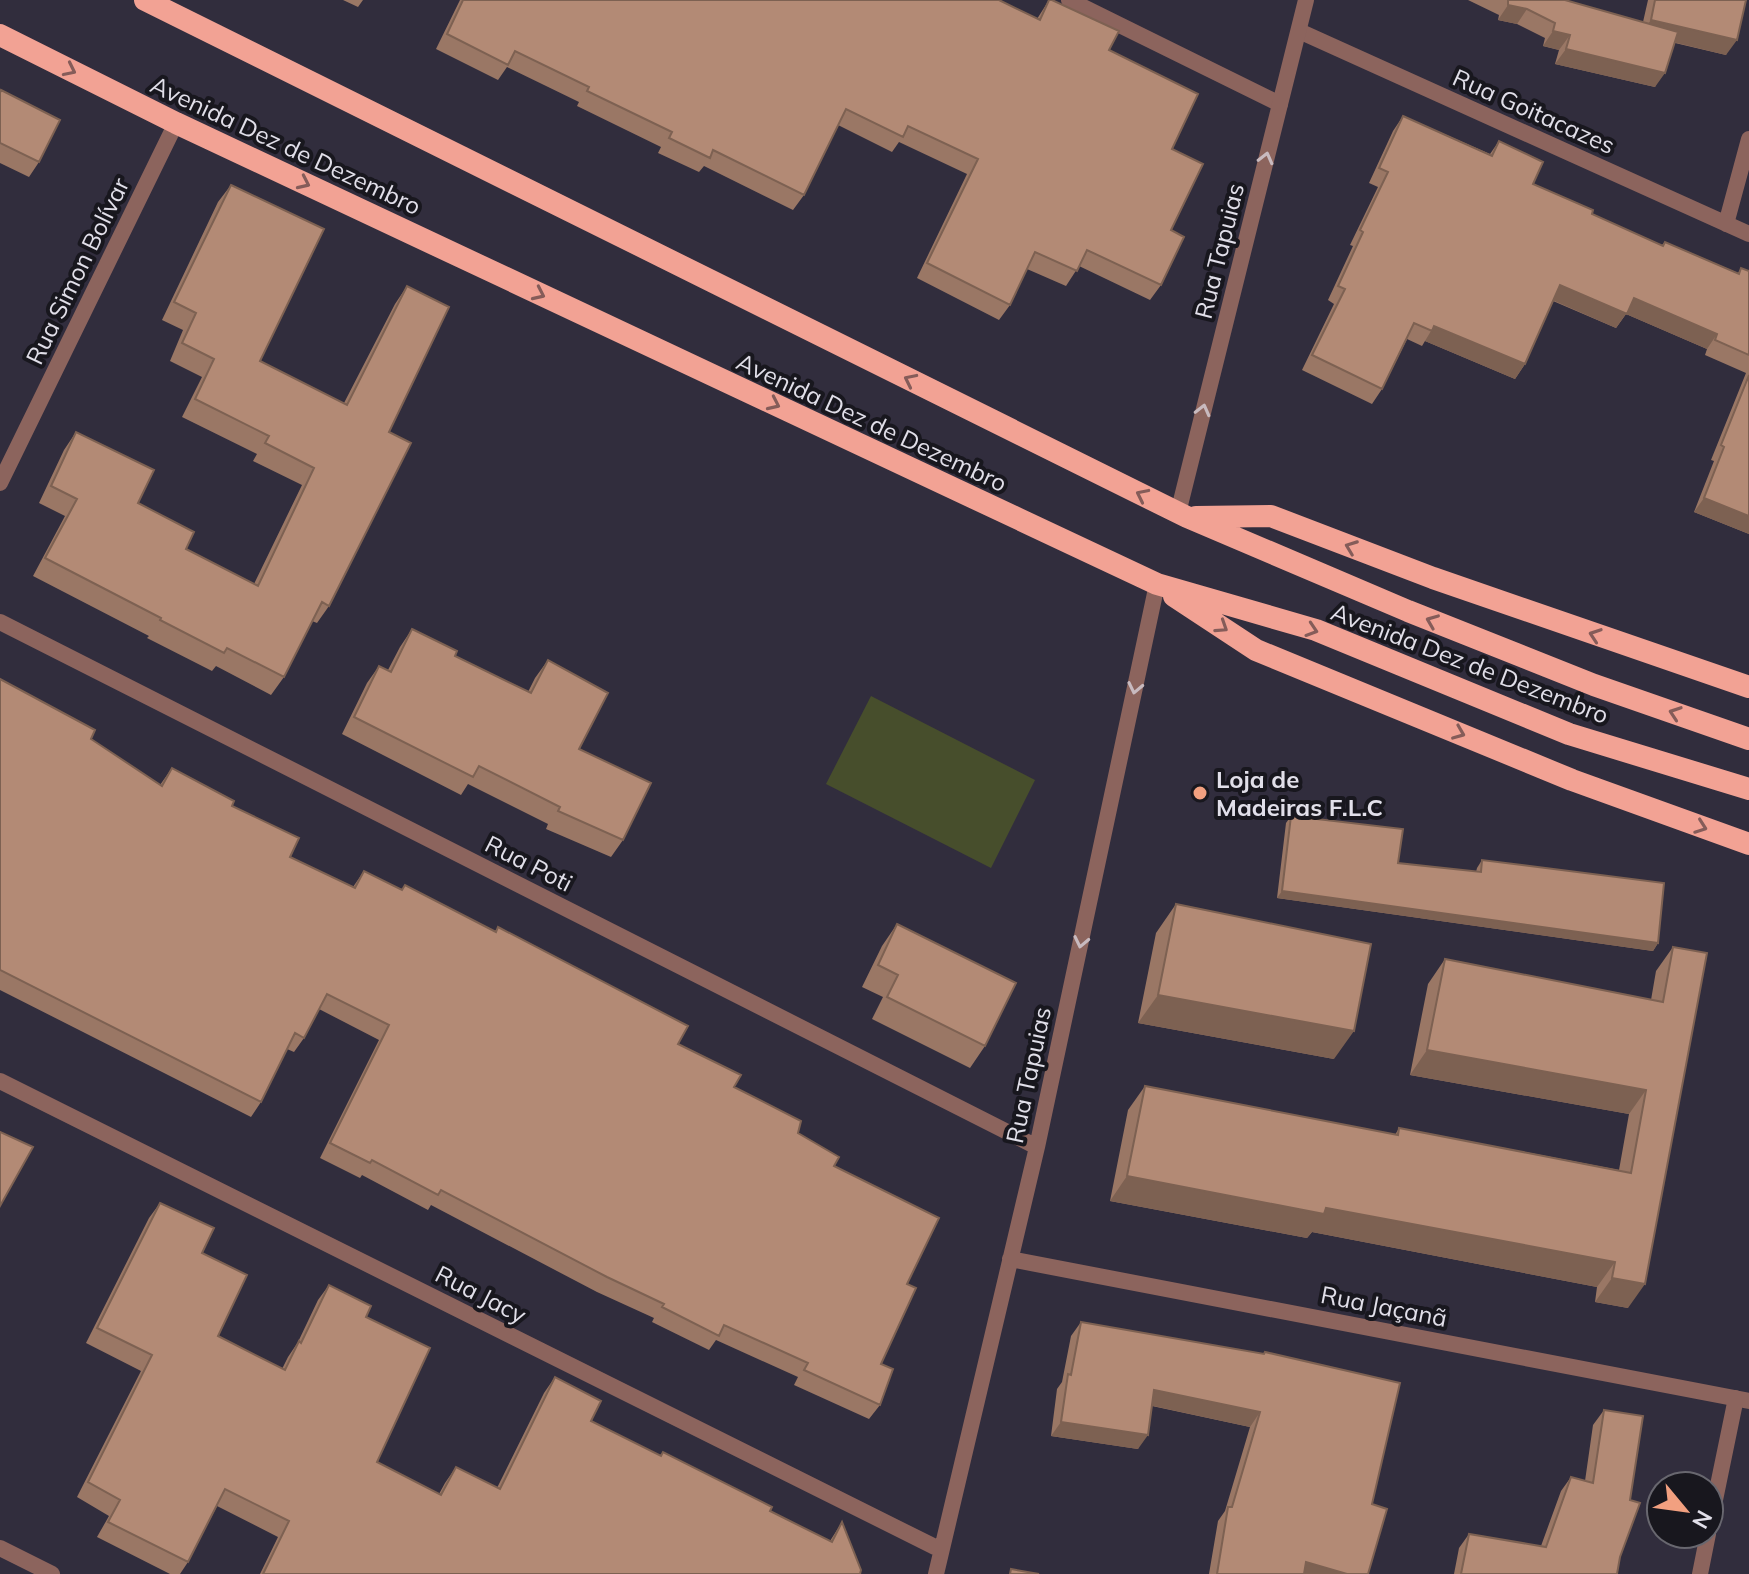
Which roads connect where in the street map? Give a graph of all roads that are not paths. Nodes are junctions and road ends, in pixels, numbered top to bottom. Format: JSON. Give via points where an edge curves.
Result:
{"nodes":[{"id":1,"x":145,"y":0,"type":"edge"},
{"id":2,"x":1069,"y":0,"type":"edge"},
{"id":3,"x":1306,"y":0,"type":"edge"},
{"id":4,"x":1299,"y":31,"type":"junction"},
{"id":5,"x":0,"y":35,"type":"edge"},
{"id":6,"x":1280,"y":104,"type":"junction"},
{"id":7,"x":176,"y":123,"type":"junction"},
{"id":8,"x":1749,"y":139,"type":"edge"},
{"id":9,"x":1726,"y":224,"type":"junction"},
{"id":10,"x":1749,"y":234,"type":"edge"},
{"id":11,"x":0,"y":483,"type":"edge"},
{"id":12,"x":1183,"y":515,"type":"junction"},
{"id":13,"x":1157,"y":584,"type":"junction"},
{"id":14,"x":0,"y":622,"type":"edge"},
{"id":15,"x":1749,"y":687,"type":"edge"},
{"id":16,"x":1749,"y":739,"type":"edge"},
{"id":17,"x":1749,"y":789,"type":"edge"},
{"id":18,"x":1749,"y":844,"type":"edge"},
{"id":19,"x":0,"y":1081,"type":"edge"},
{"id":20,"x":1037,"y":1147,"type":"junction"},
{"id":21,"x":1010,"y":1259,"type":"junction"},
{"id":22,"x":1742,"y":1399,"type":"edge"},
{"id":23,"x":1724,"y":1470,"type":"edge"},
{"id":24,"x":0,"y":1548,"type":"edge"},
{"id":25,"x":941,"y":1550,"type":"junction"},
{"id":26,"x":1704,"y":1550,"type":"edge"},
{"id":27,"x":52,"y":1574,"type":"edge"},
{"id":28,"x":936,"y":1574,"type":"edge"},
{"id":29,"x":1700,"y":1574,"type":"edge"}],
"edges":[{"from":12,"to":1,"type":"highway","name":"Avenida Dez de Dezembro","one_way":true},
{"from":2,"to":6,"type":"street"},
{"from":3,"to":4,"type":"street","name":"Rua Tapuias"},
{"from":4,"to":6,"type":"street","name":"Rua Tapuias"},
{"from":4,"to":9,"type":"street","name":"Rua Goitacazes"},
{"from":5,"to":7,"type":"highway","name":"Avenida Dez de Dezembro","one_way":true},
{"from":12,"to":6,"type":"street","name":"Rua Tapuias","one_way":true},
{"from":7,"to":11,"type":"street","name":"Rua Simon Bolívar"},
{"from":7,"to":13,"type":"highway","name":"Avenida Dez de Dezembro","one_way":true},
{"from":8,"to":9,"type":"street"},
{"from":9,"to":10,"type":"street","name":"Rua Goitacazes"},
{"from":15,"to":12,"type":"highway","one_way":true,"via":[[1271,516]]},
{"from":16,"to":12,"type":"highway","name":"Avenida Dez de Dezembro","one_way":true,"via":[[1594,685]]},
{"from":13,"to":17,"type":"highway","name":"Avenida Dez de Dezembro","one_way":true,"via":[[1316,630],[1569,734]]},
{"from":13,"to":18,"type":"highway","one_way":true,"via":[[1256,650],[1572,780]]},
{"from":13,"to":20,"type":"street","name":"Rua Tapuias","one_way":true},
{"from":14,"to":20,"type":"street","name":"Rua Poti"},
{"from":19,"to":25,"type":"street","name":"Rua Jacy"},
{"from":20,"to":21,"type":"street","name":"Rua Tapuias"},
{"from":21,"to":22,"type":"street","name":"Rua Jaçanã"},
{"from":21,"to":25,"type":"street","name":"Rua Tapuias"},
{"from":22,"to":23,"type":"street"},
{"from":24,"to":27,"type":"street"},
{"from":25,"to":28,"type":"street","name":"Rua Tapuias"},
{"from":26,"to":29,"type":"street"}]}
